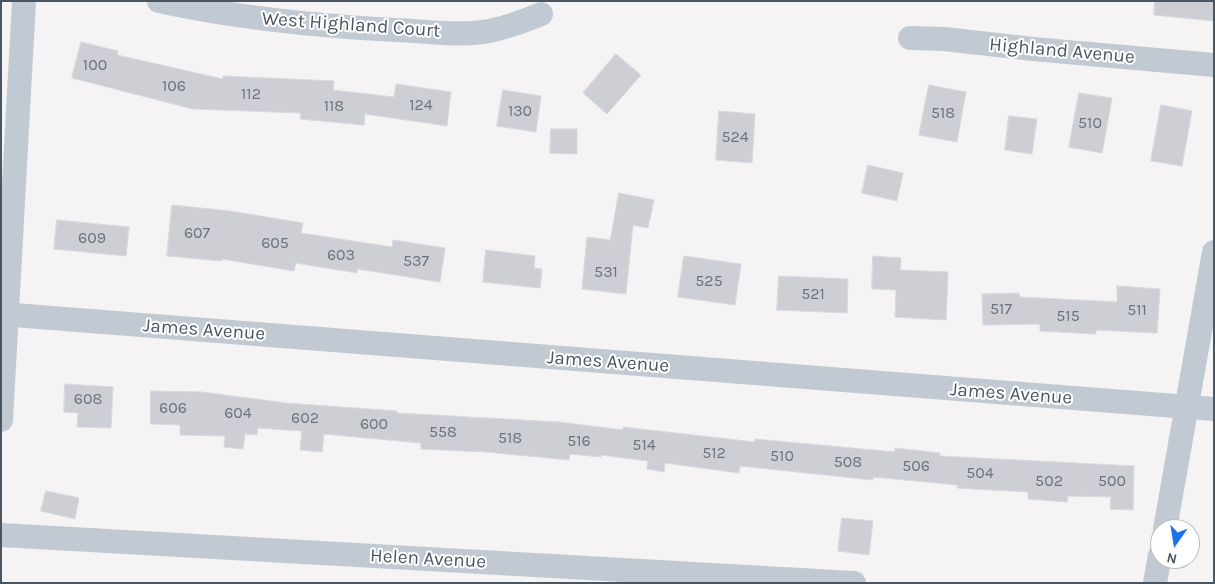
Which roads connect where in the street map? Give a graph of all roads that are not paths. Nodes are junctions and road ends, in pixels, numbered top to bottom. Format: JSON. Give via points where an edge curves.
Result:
{"nodes":[{"id":1,"x":24,"y":1,"type":"edge"},
{"id":2,"x":159,"y":1,"type":"edge"},
{"id":3,"x":541,"y":14,"type":"dead end"},
{"id":4,"x":910,"y":38,"type":"dead end"},
{"id":5,"x":1214,"y":65,"type":"edge"},
{"id":6,"x":1214,"y":252,"type":"edge"},
{"id":7,"x":4,"y":315,"type":"edge"},
{"id":8,"x":1186,"y":407,"type":"junction"},
{"id":9,"x":1214,"y":410,"type":"edge"},
{"id":10,"x":1,"y":420,"type":"edge"},
{"id":11,"x":1167,"y":519,"type":"edge"},
{"id":12,"x":1,"y":535,"type":"edge"},
{"id":13,"x":1158,"y":569,"type":"edge"},
{"id":14,"x":854,"y":583,"type":"edge"},
{"id":15,"x":1155,"y":583,"type":"edge"}],
"edges":[{"from":1,"to":7,"type":"street"},
{"from":2,"to":3,"type":"street","name":"West Highland Court","via":[[243,17],[457,33],[512,26]]},
{"from":4,"to":5,"type":"street","name":"Highland Avenue"},
{"from":6,"to":8,"type":"street"},
{"from":7,"to":8,"type":"street","name":"James Avenue"},
{"from":7,"to":10,"type":"street"},
{"from":8,"to":9,"type":"street","name":"James Avenue"},
{"from":8,"to":11,"type":"street"},
{"from":12,"to":14,"type":"street","name":"Helen Avenue"},
{"from":13,"to":15,"type":"street"}]}
